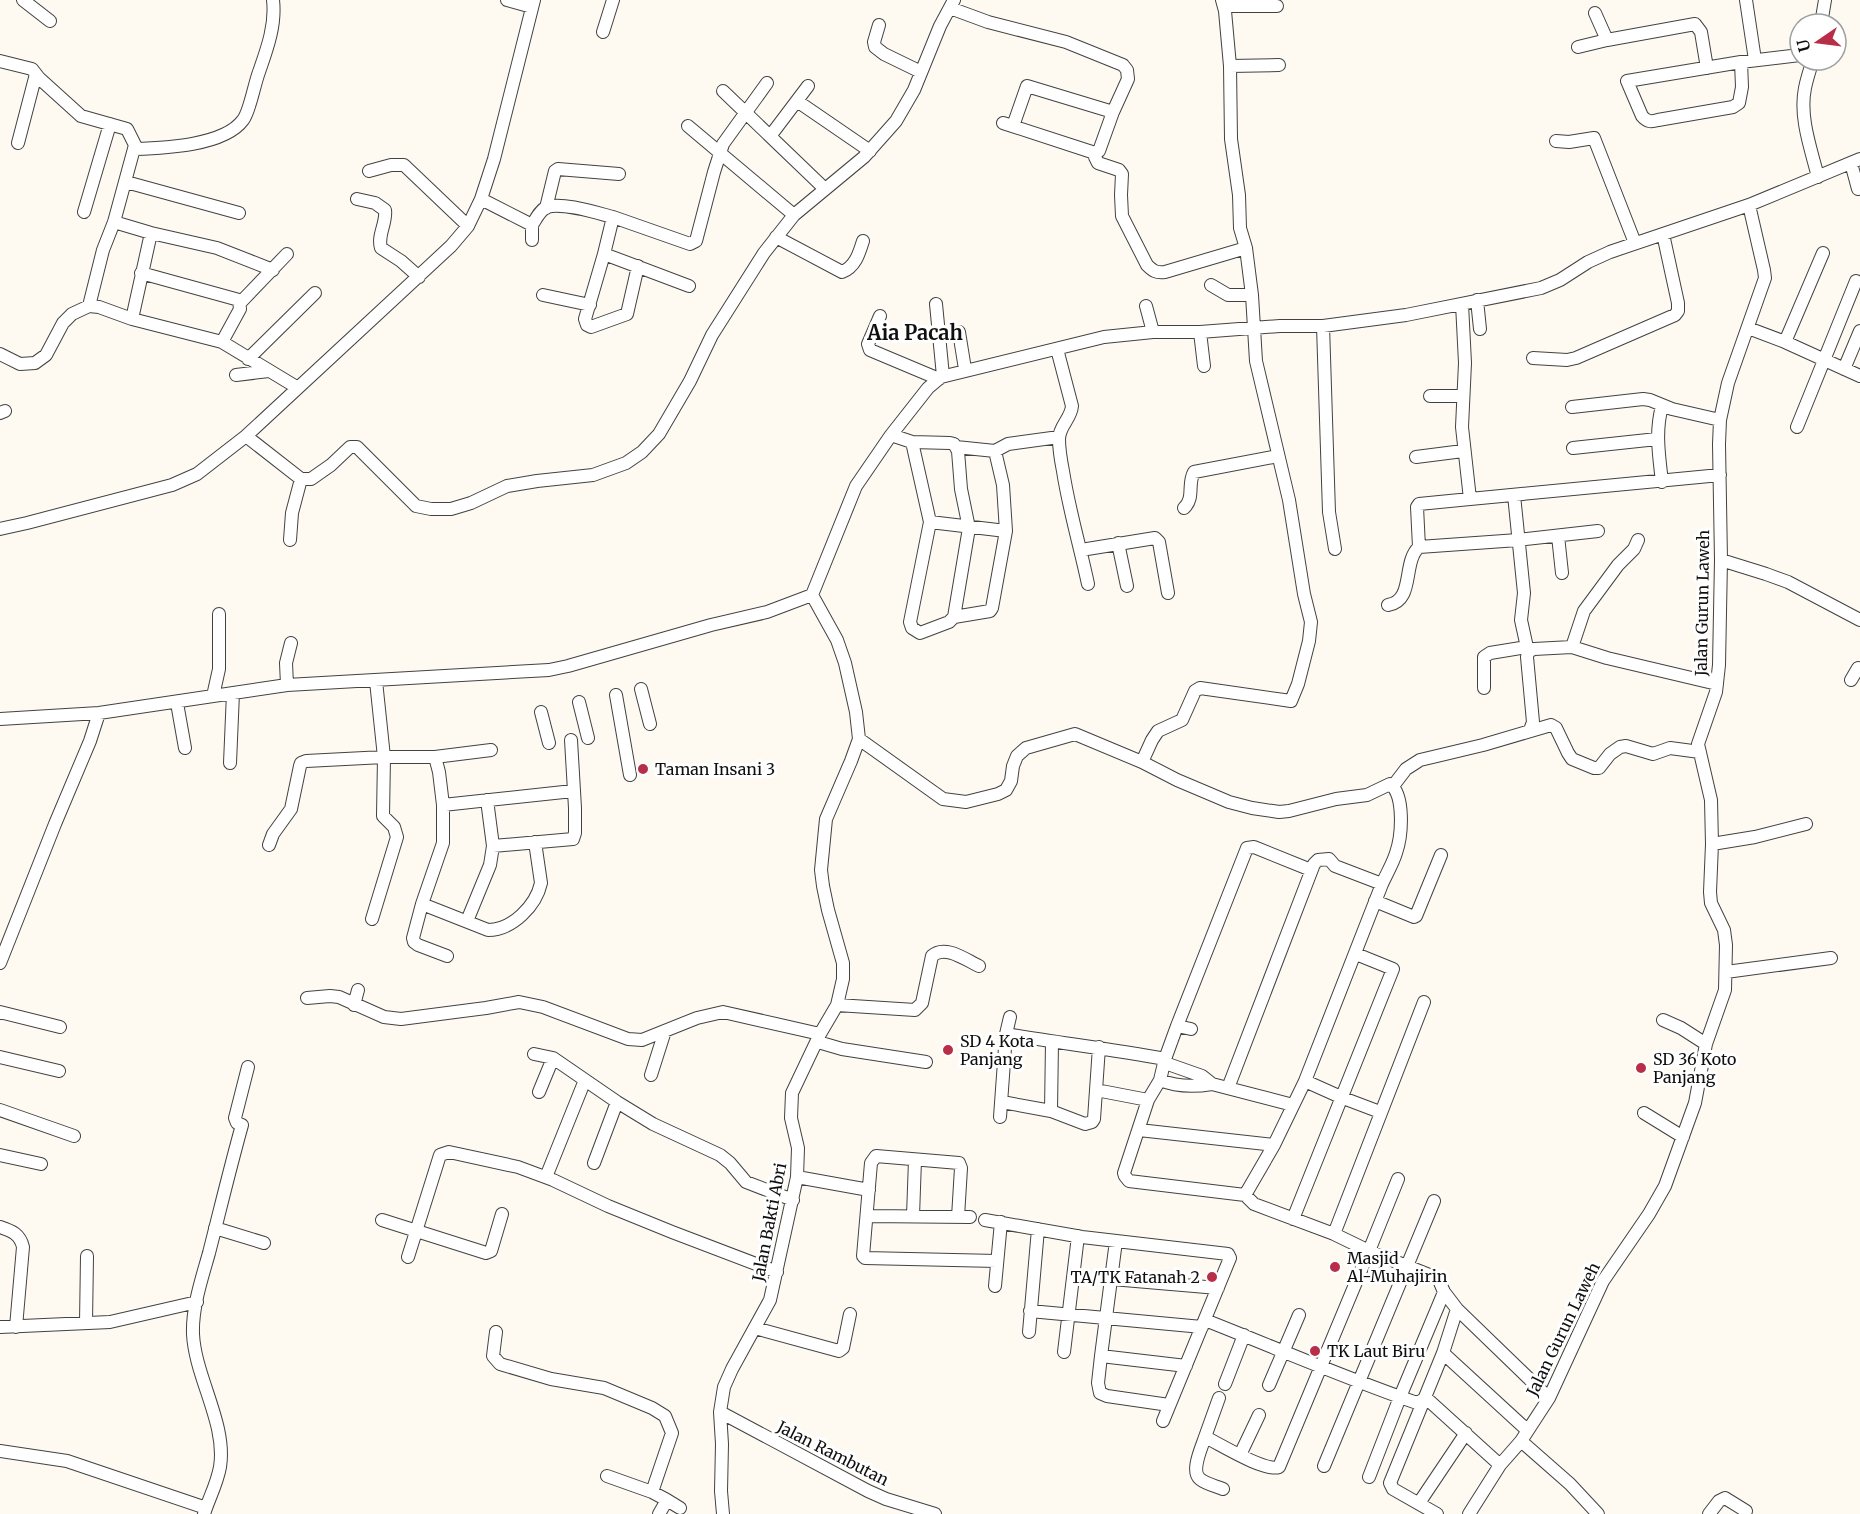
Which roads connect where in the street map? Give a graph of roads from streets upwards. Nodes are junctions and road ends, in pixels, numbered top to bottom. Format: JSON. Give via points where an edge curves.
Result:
{"nodes":[{"id":1,"x":23,"y":0,"type":"edge"},
{"id":2,"x":273,"y":0,"type":"edge"},
{"id":3,"x":507,"y":0,"type":"edge"},
{"id":4,"x":613,"y":0,"type":"edge"},
{"id":5,"x":1746,"y":0,"type":"edge"},
{"id":6,"x":533,"y":3,"type":"edge"},
{"id":7,"x":1223,"y":3,"type":"edge"},
{"id":8,"x":952,"y":4,"type":"edge"},
{"id":9,"x":1277,"y":6,"type":"dead end"},
{"id":10,"x":1594,"y":13,"type":"dead end"},
{"id":11,"x":50,"y":21,"type":"dead end"},
{"id":12,"x":879,"y":25,"type":"dead end"},
{"id":13,"x":603,"y":32,"type":"dead end"},
{"id":14,"x":1607,"y":40,"type":"junction"},
{"id":15,"x":1578,"y":47,"type":"dead end"},
{"id":16,"x":1788,"y":56,"type":"edge"},
{"id":17,"x":1755,"y":60,"type":"junction"},
{"id":18,"x":0,"y":61,"type":"edge"},
{"id":19,"x":1741,"y":62,"type":"junction"},
{"id":20,"x":1279,"y":65,"type":"dead end"},
{"id":21,"x":1230,"y":66,"type":"junction"},
{"id":22,"x":1707,"y":68,"type":"junction"},
{"id":23,"x":921,"y":72,"type":"junction"},
{"id":24,"x":1810,"y":72,"type":"edge"},
{"id":25,"x":36,"y":74,"type":"junction"},
{"id":26,"x":767,"y":83,"type":"dead end"},
{"id":27,"x":808,"y":86,"type":"dead end"},
{"id":28,"x":723,"y":91,"type":"dead end"},
{"id":29,"x":797,"y":100,"type":"junction"},
{"id":30,"x":1113,"y":112,"type":"junction"},
{"id":31,"x":746,"y":113,"type":"junction"},
{"id":32,"x":110,"y":124,"type":"junction"},
{"id":33,"x":688,"y":126,"type":"dead end"},
{"id":34,"x":771,"y":135,"type":"junction"},
{"id":35,"x":1556,"y":141,"type":"dead end"},
{"id":36,"x":18,"y":143,"type":"dead end"},
{"id":37,"x":134,"y":149,"type":"junction"},
{"id":38,"x":870,"y":151,"type":"junction"},
{"id":39,"x":720,"y":153,"type":"junction"},
{"id":40,"x":1095,"y":153,"type":"junction"},
{"id":41,"x":1856,"y":161,"type":"edge"},
{"id":42,"x":369,"y":171,"type":"dead end"},
{"id":43,"x":619,"y":174,"type":"dead end"},
{"id":44,"x":1818,"y":177,"type":"junction"},
{"id":45,"x":126,"y":182,"type":"junction"},
{"id":46,"x":825,"y":189,"type":"junction"},
{"id":47,"x":1858,"y":189,"type":"dead end"},
{"id":48,"x":357,"y":199,"type":"dead end"},
{"id":49,"x":481,"y":199,"type":"junction"},
{"id":50,"x":1749,"y":205,"type":"junction"},
{"id":51,"x":546,"y":208,"type":"junction"},
{"id":52,"x":84,"y":212,"type":"dead end"},
{"id":53,"x":239,"y":213,"type":"dead end"},
{"id":54,"x":794,"y":215,"type":"junction"},
{"id":55,"x":613,"y":217,"type":"junction"},
{"id":56,"x":114,"y":222,"type":"junction"},
{"id":57,"x":532,"y":225,"type":"junction"},
{"id":58,"x":468,"y":226,"type":"junction"},
{"id":59,"x":151,"y":233,"type":"junction"},
{"id":60,"x":1663,"y":234,"type":"junction"},
{"id":61,"x":776,"y":237,"type":"junction"},
{"id":62,"x":532,"y":240,"type":"dead end"},
{"id":63,"x":863,"y":241,"type":"dead end"},
{"id":64,"x":1635,"y":243,"type":"junction"},
{"id":65,"x":1246,"y":248,"type":"junction"},
{"id":66,"x":1823,"y":253,"type":"dead end"},
{"id":67,"x":287,"y":254,"type":"dead end"},
{"id":68,"x":604,"y":254,"type":"junction"},
{"id":69,"x":638,"y":266,"type":"junction"},
{"id":70,"x":273,"y":270,"type":"junction"},
{"id":71,"x":141,"y":273,"type":"junction"},
{"id":72,"x":419,"y":277,"type":"junction"},
{"id":73,"x":1856,"y":282,"type":"dead end"},
{"id":74,"x":1211,"y":285,"type":"dead end"},
{"id":75,"x":689,"y":286,"type":"dead end"},
{"id":76,"x":315,"y":293,"type":"dead end"},
{"id":77,"x":543,"y":295,"type":"dead end"},
{"id":78,"x":1252,"y":295,"type":"junction"},
{"id":79,"x":1477,"y":300,"type":"junction"},
{"id":80,"x":240,"y":303,"type":"junction"},
{"id":81,"x":936,"y":304,"type":"dead end"},
{"id":82,"x":1461,"y":304,"type":"junction"},
{"id":83,"x":89,"y":306,"type":"junction"},
{"id":84,"x":590,"y":306,"type":"junction"},
{"id":85,"x":1146,"y":306,"type":"dead end"},
{"id":86,"x":880,"y":316,"type":"dead end"},
{"id":87,"x":132,"y":319,"type":"junction"},
{"id":88,"x":1323,"y":326,"type":"junction"},
{"id":89,"x":1748,"y":328,"type":"junction"},
{"id":90,"x":1254,"y":329,"type":"junction"},
{"id":91,"x":1480,"y":329,"type":"dead end"},
{"id":92,"x":1860,"y":331,"type":"edge"},
{"id":93,"x":959,"y":332,"type":"dead end"},
{"id":94,"x":1154,"y":332,"type":"junction"},
{"id":95,"x":1200,"y":332,"type":"junction"},
{"id":96,"x":222,"y":342,"type":"junction"},
{"id":97,"x":1785,"y":342,"type":"junction"},
{"id":98,"x":1057,"y":349,"type":"junction"},
{"id":99,"x":0,"y":354,"type":"edge"},
{"id":100,"x":1533,"y":357,"type":"dead end"},
{"id":101,"x":248,"y":359,"type":"junction"},
{"id":102,"x":1824,"y":359,"type":"junction"},
{"id":103,"x":1204,"y":366,"type":"dead end"},
{"id":104,"x":965,"y":369,"type":"junction"},
{"id":105,"x":1844,"y":369,"type":"junction"},
{"id":106,"x":269,"y":371,"type":"junction"},
{"id":107,"x":236,"y":375,"type":"dead end"},
{"id":108,"x":1860,"y":376,"type":"edge"},
{"id":109,"x":941,"y":377,"type":"junction"},
{"id":110,"x":298,"y":388,"type":"junction"},
{"id":111,"x":1430,"y":396,"type":"dead end"},
{"id":112,"x":1463,"y":396,"type":"junction"},
{"id":113,"x":1662,"y":406,"type":"junction"},
{"id":114,"x":1572,"y":407,"type":"dead end"},
{"id":115,"x":1720,"y":420,"type":"junction"},
{"id":116,"x":1797,"y":427,"type":"dead end"},
{"id":117,"x":891,"y":435,"type":"junction"},
{"id":118,"x":246,"y":436,"type":"junction"},
{"id":119,"x":1059,"y":437,"type":"junction"},
{"id":120,"x":1657,"y":439,"type":"junction"},
{"id":121,"x":912,"y":442,"type":"junction"},
{"id":122,"x":956,"y":447,"type":"junction"},
{"id":123,"x":1573,"y":448,"type":"dead end"},
{"id":124,"x":994,"y":451,"type":"junction"},
{"id":125,"x":1463,"y":451,"type":"junction"},
{"id":126,"x":1278,"y":456,"type":"junction"},
{"id":127,"x":1416,"y":457,"type":"dead end"},
{"id":128,"x":1720,"y":475,"type":"junction"},
{"id":129,"x":301,"y":479,"type":"junction"},
{"id":130,"x":1662,"y":482,"type":"junction"},
{"id":131,"x":1514,"y":495,"type":"junction"},
{"id":132,"x":1470,"y":499,"type":"junction"},
{"id":133,"x":1184,"y":508,"type":"dead end"},
{"id":134,"x":930,"y":522,"type":"junction"},
{"id":135,"x":969,"y":528,"type":"junction"},
{"id":136,"x":0,"y":529,"type":"edge"},
{"id":137,"x":1006,"y":531,"type":"junction"},
{"id":138,"x":1598,"y":531,"type":"dead end"},
{"id":139,"x":1558,"y":536,"type":"junction"},
{"id":140,"x":290,"y":540,"type":"dead end"},
{"id":141,"x":1518,"y":540,"type":"junction"},
{"id":142,"x":1638,"y":540,"type":"dead end"},
{"id":143,"x":1118,"y":543,"type":"junction"},
{"id":144,"x":1419,"y":547,"type":"junction"},
{"id":145,"x":1335,"y":549,"type":"dead end"},
{"id":146,"x":1081,"y":550,"type":"junction"},
{"id":147,"x":1721,"y":561,"type":"junction"},
{"id":148,"x":1562,"y":573,"type":"dead end"},
{"id":149,"x":1088,"y":584,"type":"dead end"},
{"id":150,"x":1127,"y":586,"type":"dead end"},
{"id":151,"x":1168,"y":592,"type":"dead end"},
{"id":152,"x":812,"y":595,"type":"junction"},
{"id":153,"x":1388,"y":605,"type":"dead end"},
{"id":154,"x":219,"y":614,"type":"dead end"},
{"id":155,"x":954,"y":617,"type":"junction"},
{"id":156,"x":1860,"y":620,"type":"edge"},
{"id":157,"x":291,"y":643,"type":"dead end"},
{"id":158,"x":1572,"y":647,"type":"junction"},
{"id":159,"x":1528,"y":650,"type":"junction"},
{"id":160,"x":1860,"y":665,"type":"edge"},
{"id":161,"x":1851,"y":680,"type":"dead end"},
{"id":162,"x":376,"y":681,"type":"junction"},
{"id":163,"x":1717,"y":684,"type":"junction"},
{"id":164,"x":287,"y":685,"type":"junction"},
{"id":165,"x":1484,"y":688,"type":"dead end"},
{"id":166,"x":641,"y":689,"type":"dead end"},
{"id":167,"x":233,"y":693,"type":"junction"},
{"id":168,"x":616,"y":695,"type":"dead end"},
{"id":169,"x":213,"y":696,"type":"junction"},
{"id":170,"x":579,"y":702,"type":"dead end"},
{"id":171,"x":177,"y":703,"type":"junction"},
{"id":172,"x":541,"y":712,"type":"dead end"},
{"id":173,"x":99,"y":713,"type":"junction"},
{"id":174,"x":0,"y":719,"type":"edge"},
{"id":175,"x":650,"y":724,"type":"dead end"},
{"id":176,"x":1530,"y":730,"type":"junction"},
{"id":177,"x":588,"y":738,"type":"dead end"},
{"id":178,"x":859,"y":739,"type":"junction"},
{"id":179,"x":571,"y":740,"type":"dead end"},
{"id":180,"x":549,"y":743,"type":"dead end"},
{"id":181,"x":185,"y":748,"type":"dead end"},
{"id":182,"x":491,"y":750,"type":"dead end"},
{"id":183,"x":1700,"y":752,"type":"junction"},
{"id":184,"x":384,"y":757,"type":"junction"},
{"id":185,"x":435,"y":758,"type":"junction"},
{"id":186,"x":1142,"y":762,"type":"junction"},
{"id":187,"x":230,"y":764,"type":"dead end"},
{"id":188,"x":630,"y":775,"type":"dead end"},
{"id":189,"x":1393,"y":786,"type":"junction"},
{"id":190,"x":573,"y":791,"type":"junction"},
{"id":191,"x":487,"y":800,"type":"junction"},
{"id":192,"x":443,"y":805,"type":"junction"},
{"id":193,"x":1806,"y":824,"type":"dead end"},
{"id":194,"x":535,"y":842,"type":"junction"},
{"id":195,"x":1712,"y":844,"type":"junction"},
{"id":196,"x":269,"y":845,"type":"dead end"},
{"id":197,"x":493,"y":846,"type":"junction"},
{"id":198,"x":1441,"y":855,"type":"dead end"},
{"id":199,"x":1311,"y":870,"type":"junction"},
{"id":200,"x":1382,"y":884,"type":"junction"},
{"id":201,"x":1375,"y":901,"type":"junction"},
{"id":202,"x":422,"y":904,"type":"junction"},
{"id":203,"x":372,"y":919,"type":"dead end"},
{"id":204,"x":467,"y":921,"type":"junction"},
{"id":205,"x":1356,"y":954,"type":"junction"},
{"id":206,"x":447,"y":956,"type":"dead end"},
{"id":207,"x":1831,"y":958,"type":"dead end"},
{"id":208,"x":0,"y":963,"type":"edge"},
{"id":209,"x":979,"y":966,"type":"dead end"},
{"id":210,"x":1726,"y":972,"type":"junction"},
{"id":211,"x":358,"y":990,"type":"dead end"},
{"id":212,"x":307,"y":998,"type":"dead end"},
{"id":213,"x":1424,"y":1002,"type":"dead end"},
{"id":214,"x":354,"y":1005,"type":"junction"},
{"id":215,"x":837,"y":1005,"type":"junction"},
{"id":216,"x":0,"y":1012,"type":"edge"},
{"id":217,"x":1010,"y":1017,"type":"dead end"},
{"id":218,"x":1663,"y":1020,"type":"dead end"},
{"id":219,"x":1177,"y":1026,"type":"junction"},
{"id":220,"x":60,"y":1027,"type":"dead end"},
{"id":221,"x":1191,"y":1029,"type":"dead end"},
{"id":222,"x":665,"y":1031,"type":"junction"},
{"id":223,"x":1006,"y":1034,"type":"junction"},
{"id":224,"x":819,"y":1038,"type":"junction"},
{"id":225,"x":1052,"y":1042,"type":"junction"},
{"id":226,"x":1706,"y":1044,"type":"junction"},
{"id":227,"x":1099,"y":1047,"type":"junction"},
{"id":228,"x":534,"y":1054,"type":"dead end"},
{"id":229,"x":0,"y":1057,"type":"edge"},
{"id":230,"x":553,"y":1058,"type":"junction"},
{"id":231,"x":1165,"y":1061,"type":"junction"},
{"id":232,"x":926,"y":1062,"type":"dead end"},
{"id":233,"x":248,"y":1067,"type":"dead end"},
{"id":234,"x":59,"y":1071,"type":"dead end"},
{"id":235,"x":651,"y":1076,"type":"dead end"},
{"id":236,"x":585,"y":1080,"type":"junction"},
{"id":237,"x":1160,"y":1080,"type":"junction"},
{"id":238,"x":1305,"y":1081,"type":"junction"},
{"id":239,"x":1212,"y":1084,"type":"junction"},
{"id":240,"x":1228,"y":1088,"type":"junction"},
{"id":241,"x":1096,"y":1090,"type":"junction"},
{"id":242,"x":539,"y":1092,"type":"dead end"},
{"id":243,"x":1343,"y":1098,"type":"junction"},
{"id":244,"x":1148,"y":1100,"type":"junction"},
{"id":245,"x":617,"y":1102,"type":"junction"},
{"id":246,"x":1002,"y":1102,"type":"junction"},
{"id":247,"x":1293,"y":1105,"type":"junction"},
{"id":248,"x":0,"y":1110,"type":"edge"},
{"id":249,"x":1051,"y":1111,"type":"junction"},
{"id":250,"x":1380,"y":1112,"type":"junction"},
{"id":251,"x":1644,"y":1113,"type":"dead end"},
{"id":252,"x":1000,"y":1117,"type":"dead end"},
{"id":253,"x":1139,"y":1130,"type":"junction"},
{"id":254,"x":74,"y":1136,"type":"dead end"},
{"id":255,"x":1683,"y":1137,"type":"junction"},
{"id":256,"x":1274,"y":1145,"type":"junction"},
{"id":257,"x":0,"y":1155,"type":"edge"},
{"id":258,"x":915,"y":1160,"type":"junction"},
{"id":259,"x":594,"y":1163,"type":"dead end"},
{"id":260,"x":41,"y":1164,"type":"dead end"},
{"id":261,"x":546,"y":1177,"type":"junction"},
{"id":262,"x":797,"y":1177,"type":"junction"},
{"id":263,"x":1398,"y":1179,"type":"dead end"},
{"id":264,"x":869,"y":1190,"type":"junction"},
{"id":265,"x":1245,"y":1195,"type":"junction"},
{"id":266,"x":793,"y":1200,"type":"junction"},
{"id":267,"x":1434,"y":1201,"type":"dead end"},
{"id":268,"x":502,"y":1214,"type":"dead end"},
{"id":269,"x":867,"y":1216,"type":"junction"},
{"id":270,"x":913,"y":1216,"type":"junction"},
{"id":271,"x":1293,"y":1219,"type":"junction"},
{"id":272,"x":382,"y":1220,"type":"dead end"},
{"id":273,"x":985,"y":1220,"type":"dead end"},
{"id":274,"x":1001,"y":1222,"type":"junction"},
{"id":275,"x":0,"y":1227,"type":"edge"},
{"id":276,"x":215,"y":1228,"type":"junction"},
{"id":277,"x":1038,"y":1229,"type":"junction"},
{"id":278,"x":416,"y":1232,"type":"junction"},
{"id":279,"x":1334,"y":1234,"type":"junction"},
{"id":280,"x":1078,"y":1236,"type":"junction"},
{"id":281,"x":1116,"y":1241,"type":"junction"},
{"id":282,"x":264,"y":1242,"type":"dead end"},
{"id":283,"x":1369,"y":1251,"type":"junction"},
{"id":284,"x":87,"y":1256,"type":"dead end"},
{"id":285,"x":408,"y":1257,"type":"dead end"},
{"id":286,"x":997,"y":1261,"type":"junction"},
{"id":287,"x":1407,"y":1266,"type":"junction"},
{"id":288,"x":777,"y":1272,"type":"junction"},
{"id":289,"x":1112,"y":1279,"type":"junction"},
{"id":290,"x":995,"y":1287,"type":"dead end"},
{"id":291,"x":1218,"y":1288,"type":"junction"},
{"id":292,"x":1444,"y":1292,"type":"junction"},
{"id":293,"x":196,"y":1302,"type":"junction"},
{"id":294,"x":1457,"y":1309,"type":"junction"},
{"id":295,"x":1030,"y":1311,"type":"junction"},
{"id":296,"x":850,"y":1314,"type":"dead end"},
{"id":297,"x":1068,"y":1315,"type":"junction"},
{"id":298,"x":1299,"y":1315,"type":"dead end"},
{"id":299,"x":1106,"y":1318,"type":"junction"},
{"id":300,"x":86,"y":1323,"type":"junction"},
{"id":301,"x":1203,"y":1324,"type":"junction"},
{"id":302,"x":0,"y":1327,"type":"edge"},
{"id":303,"x":16,"y":1327,"type":"junction"},
{"id":304,"x":755,"y":1328,"type":"junction"},
{"id":305,"x":496,"y":1332,"type":"dead end"},
{"id":306,"x":1029,"y":1332,"type":"dead end"},
{"id":307,"x":1244,"y":1335,"type":"junction"},
{"id":308,"x":1284,"y":1351,"type":"junction"},
{"id":309,"x":1064,"y":1352,"type":"dead end"},
{"id":310,"x":1443,"y":1353,"type":"junction"},
{"id":311,"x":1101,"y":1356,"type":"junction"},
{"id":312,"x":1186,"y":1366,"type":"junction"},
{"id":313,"x":1322,"y":1366,"type":"junction"},
{"id":314,"x":1358,"y":1382,"type":"junction"},
{"id":315,"x":1225,"y":1384,"type":"dead end"},
{"id":316,"x":1269,"y":1384,"type":"dead end"},
{"id":317,"x":1400,"y":1397,"type":"junction"},
{"id":318,"x":1219,"y":1398,"type":"dead end"},
{"id":319,"x":1426,"y":1398,"type":"junction"},
{"id":320,"x":1549,"y":1398,"type":"junction"},
{"id":321,"x":1169,"y":1405,"type":"junction"},
{"id":322,"x":720,"y":1412,"type":"junction"},
{"id":323,"x":1258,"y":1415,"type":"dead end"},
{"id":324,"x":1163,"y":1421,"type":"dead end"},
{"id":325,"x":1527,"y":1430,"type":"junction"},
{"id":326,"x":1466,"y":1433,"type":"junction"},
{"id":327,"x":1205,"y":1437,"type":"junction"},
{"id":328,"x":1521,"y":1442,"type":"junction"},
{"id":329,"x":0,"y":1451,"type":"edge"},
{"id":330,"x":1240,"y":1455,"type":"junction"},
{"id":331,"x":1500,"y":1465,"type":"junction"},
{"id":332,"x":1324,"y":1466,"type":"dead end"},
{"id":333,"x":607,"y":1476,"type":"dead end"},
{"id":334,"x":1369,"y":1478,"type":"dead end"},
{"id":335,"x":1223,"y":1489,"type":"dead end"},
{"id":336,"x":652,"y":1492,"type":"junction"},
{"id":337,"x":667,"y":1500,"type":"junction"},
{"id":338,"x":1419,"y":1503,"type":"junction"},
{"id":339,"x":680,"y":1508,"type":"dead end"},
{"id":340,"x":205,"y":1511,"type":"edge"},
{"id":341,"x":1746,"y":1511,"type":"dead end"},
{"id":342,"x":659,"y":1514,"type":"edge"},
{"id":343,"x":723,"y":1514,"type":"edge"},
{"id":344,"x":935,"y":1514,"type":"edge"},
{"id":345,"x":1437,"y":1514,"type":"edge"},
{"id":346,"x":1468,"y":1514,"type":"edge"},
{"id":347,"x":1598,"y":1514,"type":"edge"},
{"id":348,"x":1709,"y":1514,"type":"edge"}],
"edges":[{"from":1,"to":11,"type":"street"},
{"from":2,"to":37,"type":"street","via":[[269,42],[244,120],[220,136],[188,145]]},
{"from":3,"to":6,"type":"street"},
{"from":4,"to":13,"type":"street"},
{"from":5,"to":17,"type":"street"},
{"from":6,"to":49,"type":"street"},
{"from":7,"to":9,"type":"street"},
{"from":7,"to":21,"type":"street"},
{"from":8,"to":23,"type":"street"},
{"from":8,"to":30,"type":"street","via":[[988,22],[1066,42],[1123,65],[1128,79]]},
{"from":10,"to":14,"type":"street"},
{"from":12,"to":23,"type":"street","via":[[875,47]]},
{"from":14,"to":15,"type":"street"},
{"from":14,"to":22,"type":"street","via":[[1695,24],[1701,32]]},
{"from":16,"to":17,"type":"street"},
{"from":17,"to":19,"type":"street"},
{"from":18,"to":25,"type":"street","via":[[32,69]]},
{"from":19,"to":22,"type":"street"},
{"from":19,"to":22,"type":"street","via":[[1742,87],[1739,103],[1733,107],[1650,122],[1642,116],[1627,81]]},
{"from":20,"to":21,"type":"street"},
{"from":21,"to":65,"type":"street","via":[[1231,139],[1240,228]]},
{"from":23,"to":38,"type":"street","via":[[896,121]]},
{"from":24,"to":44,"type":"street","via":[[1804,106]]},
{"from":25,"to":32,"type":"street","via":[[81,116]]},
{"from":25,"to":36,"type":"street"},
{"from":26,"to":31,"type":"street"},
{"from":27,"to":29,"type":"street"},
{"from":28,"to":31,"type":"street"},
{"from":29,"to":34,"type":"street"},
{"from":29,"to":38,"type":"street"},
{"from":30,"to":40,"type":"street"},
{"from":30,"to":40,"type":"street","via":[[1027,86],[1008,125]]},
{"from":31,"to":34,"type":"street"},
{"from":31,"to":39,"type":"street"},
{"from":32,"to":37,"type":"street","via":[[127,129]]},
{"from":32,"to":52,"type":"street"},
{"from":33,"to":39,"type":"street"},
{"from":34,"to":46,"type":"street"},
{"from":35,"to":64,"type":"street","via":[[1594,138]]},
{"from":37,"to":45,"type":"street"},
{"from":38,"to":46,"type":"street"},
{"from":39,"to":54,"type":"street"},
{"from":39,"to":55,"type":"street","via":[[693,244]]},
{"from":40,"to":65,"type":"street","via":[[1098,163],[1122,174],[1122,216],[1147,265],[1157,273]]},
{"from":41,"to":44,"type":"street"},
{"from":41,"to":47,"type":"street"},
{"from":42,"to":58,"type":"street","via":[[404,165]]},
{"from":43,"to":51,"type":"street","via":[[558,168]]},
{"from":44,"to":50,"type":"street"},
{"from":45,"to":53,"type":"street"},
{"from":45,"to":56,"type":"street"},
{"from":46,"to":54,"type":"street"},
{"from":48,"to":72,"type":"street","via":[[385,210],[381,248]]},
{"from":49,"to":57,"type":"street"},
{"from":49,"to":58,"type":"street"},
{"from":50,"to":60,"type":"street"},
{"from":50,"to":89,"type":"street","name":"Jalan Gurun Laweh","via":[[1765,278]]},
{"from":51,"to":55,"type":"street","via":[[575,207]]},
{"from":51,"to":57,"type":"street"},
{"from":54,"to":61,"type":"street"},
{"from":55,"to":68,"type":"street"},
{"from":56,"to":59,"type":"street"},
{"from":56,"to":83,"type":"street"},
{"from":57,"to":62,"type":"street"},
{"from":58,"to":72,"type":"street"},
{"from":59,"to":70,"type":"street","via":[[217,248]]},
{"from":59,"to":71,"type":"street"},
{"from":60,"to":64,"type":"street"},
{"from":60,"to":100,"type":"street","via":[[1678,303],[1675,315],[1576,358]]},
{"from":61,"to":63,"type":"street","via":[[842,272],[859,256]]},
{"from":61,"to":129,"type":"street","via":[[712,335],[659,434],[626,463],[592,475],[507,486],[451,509],[416,506],[357,447],[350,447],[311,479]]},
{"from":64,"to":79,"type":"street","via":[[1588,262],[1541,288]]},
{"from":65,"to":78,"type":"street"},
{"from":66,"to":97,"type":"street"},
{"from":67,"to":70,"type":"street"},
{"from":68,"to":69,"type":"street"},
{"from":68,"to":84,"type":"street"},
{"from":69,"to":75,"type":"street"},
{"from":69,"to":84,"type":"street","via":[[627,314],[591,327],[585,319]]},
{"from":70,"to":80,"type":"street"},
{"from":71,"to":80,"type":"street","via":[[237,298]]},
{"from":71,"to":87,"type":"street"},
{"from":72,"to":110,"type":"street"},
{"from":73,"to":102,"type":"street"},
{"from":74,"to":78,"type":"street","via":[[1228,295]]},
{"from":76,"to":101,"type":"street"},
{"from":77,"to":84,"type":"street"},
{"from":78,"to":90,"type":"street"},
{"from":79,"to":82,"type":"street"},
{"from":79,"to":91,"type":"street"},
{"from":80,"to":96,"type":"street"},
{"from":81,"to":109,"type":"street"},
{"from":82,"to":88,"type":"street"},
{"from":82,"to":112,"type":"street","via":[[1465,342]]},
{"from":83,"to":87,"type":"street"},
{"from":83,"to":99,"type":"street","via":[[63,323],[46,355],[35,363],[20,364]]},
{"from":85,"to":94,"type":"street"},
{"from":86,"to":109,"type":"street","via":[[868,344],[870,350]]},
{"from":87,"to":96,"type":"street"},
{"from":88,"to":90,"type":"street"},
{"from":88,"to":145,"type":"street","via":[[1329,512]]},
{"from":89,"to":97,"type":"street"},
{"from":89,"to":115,"type":"street","name":"Jalan Gurun Laweh","via":[[1728,383]]},
{"from":90,"to":95,"type":"street"},
{"from":90,"to":126,"type":"street","via":[[1256,361]]},
{"from":92,"to":105,"type":"street"},
{"from":93,"to":104,"type":"street"},
{"from":94,"to":95,"type":"street"},
{"from":94,"to":98,"type":"street","via":[[1104,337]]},
{"from":95,"to":103,"type":"street"},
{"from":96,"to":101,"type":"street"},
{"from":97,"to":102,"type":"street"},
{"from":98,"to":104,"type":"street"},
{"from":98,"to":119,"type":"street","via":[[1072,406]]},
{"from":101,"to":106,"type":"street"},
{"from":102,"to":105,"type":"street"},
{"from":102,"to":116,"type":"street"},
{"from":104,"to":109,"type":"street"},
{"from":105,"to":108,"type":"street"},
{"from":106,"to":107,"type":"street"},
{"from":106,"to":110,"type":"street"},
{"from":109,"to":117,"type":"street"},
{"from":110,"to":118,"type":"street"},
{"from":111,"to":112,"type":"street"},
{"from":112,"to":125,"type":"street"},
{"from":113,"to":114,"type":"street","via":[[1636,399]]},
{"from":113,"to":115,"type":"street"},
{"from":113,"to":120,"type":"street"},
{"from":115,"to":128,"type":"street","name":"Jalan Gurun Laweh"},
{"from":117,"to":121,"type":"street"},
{"from":117,"to":152,"type":"street","via":[[856,486]]},
{"from":118,"to":129,"type":"street"},
{"from":118,"to":136,"type":"street","via":[[197,474],[172,485]]},
{"from":119,"to":124,"type":"street","via":[[1008,444]]},
{"from":119,"to":146,"type":"street","via":[[1067,498]]},
{"from":120,"to":123,"type":"street"},
{"from":120,"to":130,"type":"street"},
{"from":121,"to":122,"type":"street","via":[[950,443]]},
{"from":121,"to":134,"type":"street"},
{"from":122,"to":124,"type":"street"},
{"from":122,"to":135,"type":"street"},
{"from":124,"to":137,"type":"street","via":[[1003,485]]},
{"from":125,"to":127,"type":"street"},
{"from":125,"to":132,"type":"street"},
{"from":126,"to":133,"type":"street","via":[[1194,472],[1189,503]]},
{"from":126,"to":186,"type":"street","via":[[1311,622],[1292,699],[1200,688],[1182,720],[1158,731]]},
{"from":128,"to":130,"type":"street"},
{"from":128,"to":147,"type":"street","name":"Jalan Gurun Laweh"},
{"from":129,"to":140,"type":"street"},
{"from":130,"to":131,"type":"street"},
{"from":131,"to":132,"type":"street"},
{"from":131,"to":141,"type":"street"},
{"from":132,"to":144,"type":"street","via":[[1419,504]]},
{"from":134,"to":135,"type":"street"},
{"from":134,"to":155,"type":"street","via":[[910,622],[920,633]]},
{"from":135,"to":137,"type":"street"},
{"from":135,"to":155,"type":"street"},
{"from":137,"to":155,"type":"street","via":[[992,608]]},
{"from":138,"to":139,"type":"street"},
{"from":139,"to":141,"type":"street"},
{"from":139,"to":148,"type":"street"},
{"from":141,"to":144,"type":"street"},
{"from":141,"to":159,"type":"street","via":[[1524,593],[1521,620]]},
{"from":142,"to":158,"type":"street","via":[[1584,611]]},
{"from":143,"to":146,"type":"street"},
{"from":143,"to":150,"type":"street"},
{"from":143,"to":151,"type":"street","via":[[1151,537],[1158,540]]},
{"from":144,"to":153,"type":"street","via":[[1412,556],[1401,600]]},
{"from":146,"to":149,"type":"street"},
{"from":147,"to":156,"type":"street","via":[[1788,582]]},
{"from":147,"to":163,"type":"street","name":"Jalan Gurun Laweh"},
{"from":152,"to":162,"type":"street","via":[[767,612],[549,670]]},
{"from":152,"to":178,"type":"street","name":"Jalan Bakti Abri","via":[[845,663]]},
{"from":154,"to":169,"type":"street","via":[[219,669]]},
{"from":157,"to":164,"type":"street","via":[[286,663]]},
{"from":158,"to":159,"type":"street"},
{"from":158,"to":163,"type":"street"},
{"from":159,"to":165,"type":"street","via":[[1490,653],[1484,657]]},
{"from":159,"to":176,"type":"street","via":[[1533,722]]},
{"from":160,"to":161,"type":"street"},
{"from":162,"to":164,"type":"street"},
{"from":162,"to":184,"type":"street"},
{"from":163,"to":183,"type":"street","name":"Jalan Gurun Laweh","via":[[1700,736]]},
{"from":164,"to":167,"type":"street"},
{"from":166,"to":175,"type":"street"},
{"from":167,"to":169,"type":"street"},
{"from":167,"to":187,"type":"street"},
{"from":168,"to":188,"type":"street"},
{"from":169,"to":171,"type":"street"},
{"from":170,"to":177,"type":"street"},
{"from":171,"to":173,"type":"street"},
{"from":171,"to":181,"type":"street"},
{"from":172,"to":180,"type":"street"},
{"from":173,"to":174,"type":"street"},
{"from":173,"to":208,"type":"street"},
{"from":176,"to":183,"type":"street","via":[[1553,726],[1572,759],[1594,768],[1599,768],[1620,747],[1653,754],[1670,748]]},
{"from":176,"to":189,"type":"street","via":[[1420,760],[1406,769]]},
{"from":178,"to":186,"type":"street","via":[[943,799],[966,802],[1006,790],[1017,756],[1026,748],[1075,734]]},
{"from":178,"to":215,"type":"street","name":"Jalan Bakti Abri","via":[[826,819],[821,870],[843,963]]},
{"from":179,"to":190,"type":"street"},
{"from":182,"to":185,"type":"street"},
{"from":183,"to":195,"type":"street","name":"Jalan Gurun Laweh","via":[[1711,800]]},
{"from":184,"to":185,"type":"street"},
{"from":184,"to":196,"type":"street","via":[[301,763],[291,809]]},
{"from":184,"to":203,"type":"street","via":[[383,816],[394,827],[397,837]]},
{"from":185,"to":192,"type":"street"},
{"from":186,"to":189,"type":"street","via":[[1229,802],[1279,812]]},
{"from":189,"to":200,"type":"street","via":[[1399,798],[1400,829],[1396,853]]},
{"from":190,"to":191,"type":"street"},
{"from":190,"to":194,"type":"street","via":[[573,838]]},
{"from":191,"to":192,"type":"street"},
{"from":191,"to":197,"type":"street"},
{"from":192,"to":202,"type":"street","via":[[443,843]]},
{"from":193,"to":195,"type":"street"},
{"from":194,"to":197,"type":"street"},
{"from":194,"to":204,"type":"street","via":[[541,883],[529,908],[494,930]]},
{"from":195,"to":210,"type":"street","name":"Jalan Gurun Laweh","via":[[1711,903],[1724,930]]},
{"from":197,"to":204,"type":"street","via":[[490,865]]},
{"from":198,"to":201,"type":"street","via":[[1416,916]]},
{"from":199,"to":200,"type":"street","via":[[1318,860],[1329,859],[1335,866]]},
{"from":199,"to":219,"type":"street","via":[[1254,847],[1247,848]]},
{"from":199,"to":240,"type":"street"},
{"from":200,"to":201,"type":"street"},
{"from":201,"to":205,"type":"street"},
{"from":202,"to":204,"type":"street"},
{"from":202,"to":206,"type":"street","via":[[414,942]]},
{"from":205,"to":238,"type":"street"},
{"from":205,"to":243,"type":"street","via":[[1393,969]]},
{"from":207,"to":210,"type":"street"},
{"from":209,"to":215,"type":"street","via":[[946,951],[936,952],[922,1003],[915,1010]]},
{"from":210,"to":226,"type":"street","name":"Jalan Gurun Laweh","via":[[1725,990]]},
{"from":211,"to":214,"type":"street"},
{"from":212,"to":214,"type":"street","via":[[330,996]]},
{"from":213,"to":250,"type":"street"},
{"from":214,"to":222,"type":"street","via":[[401,1019],[519,1002],[628,1039],[642,1040]]},
{"from":215,"to":224,"type":"street","name":"Jalan Bakti Abri"},
{"from":216,"to":220,"type":"street"},
{"from":217,"to":223,"type":"street"},
{"from":218,"to":226,"type":"street"},
{"from":219,"to":221,"type":"street"},
{"from":219,"to":231,"type":"street"},
{"from":222,"to":224,"type":"street","via":[[697,1017],[723,1012]]},
{"from":222,"to":235,"type":"street"},
{"from":223,"to":225,"type":"street"},
{"from":223,"to":246,"type":"street"},
{"from":224,"to":232,"type":"street","via":[[842,1049]]},
{"from":224,"to":262,"type":"street","name":"Jalan Bakti Abri","via":[[790,1104],[798,1148]]},
{"from":225,"to":227,"type":"street"},
{"from":225,"to":249,"type":"street"},
{"from":226,"to":255,"type":"street","name":"Jalan Gurun Laweh","via":[[1695,1103]]},
{"from":227,"to":231,"type":"street"},
{"from":227,"to":241,"type":"street"},
{"from":228,"to":230,"type":"street"},
{"from":229,"to":234,"type":"street"},
{"from":230,"to":236,"type":"street"},
{"from":230,"to":242,"type":"street"},
{"from":231,"to":237,"type":"street"},
{"from":231,"to":239,"type":"street","via":[[1203,1076]]},
{"from":233,"to":276,"type":"street","via":[[235,1118],[242,1125]]},
{"from":236,"to":245,"type":"street"},
{"from":236,"to":261,"type":"street"},
{"from":237,"to":239,"type":"street","via":[[1181,1086]]},
{"from":237,"to":244,"type":"street"},
{"from":238,"to":243,"type":"street"},
{"from":238,"to":247,"type":"street"},
{"from":239,"to":240,"type":"street"},
{"from":240,"to":247,"type":"street"},
{"from":241,"to":244,"type":"street"},
{"from":241,"to":249,"type":"street","via":[[1094,1119],[1089,1124]]},
{"from":243,"to":250,"type":"street"},
{"from":243,"to":271,"type":"street"},
{"from":244,"to":253,"type":"street"},
{"from":245,"to":259,"type":"street"},
{"from":245,"to":266,"type":"street","via":[[653,1124],[720,1155],[746,1182]]},
{"from":246,"to":249,"type":"street"},
{"from":246,"to":252,"type":"street"},
{"from":247,"to":256,"type":"street"},
{"from":248,"to":254,"type":"street"},
{"from":250,"to":279,"type":"street"},
{"from":251,"to":255,"type":"street"},
{"from":253,"to":256,"type":"street"},
{"from":253,"to":265,"type":"street","via":[[1124,1173],[1129,1181]]},
{"from":255,"to":320,"type":"street","name":"Jalan Gurun Laweh","via":[[1665,1186],[1603,1281]]},
{"from":256,"to":265,"type":"street"},
{"from":257,"to":260,"type":"street"},
{"from":258,"to":264,"type":"street","via":[[876,1156],[871,1163]]},
{"from":258,"to":270,"type":"street"},
{"from":258,"to":270,"type":"street","via":[[959,1163],[964,1217]]},
{"from":261,"to":278,"type":"street","via":[[473,1156],[444,1153],[440,1155]]},
{"from":261,"to":288,"type":"street","via":[[608,1206]]},
{"from":262,"to":264,"type":"street"},
{"from":262,"to":266,"type":"street","name":"Jalan Bakti Abri"},
{"from":263,"to":283,"type":"street"},
{"from":264,"to":269,"type":"street"},
{"from":265,"to":271,"type":"street","via":[[1254,1204]]},
{"from":266,"to":288,"type":"street","name":"Jalan Bakti Abri"},
{"from":267,"to":287,"type":"street"},
{"from":268,"to":278,"type":"street","via":[[491,1251],[486,1253]]},
{"from":269,"to":270,"type":"street"},
{"from":269,"to":286,"type":"street","via":[[863,1256],[866,1258]]},
{"from":271,"to":279,"type":"street"},
{"from":272,"to":278,"type":"street"},
{"from":273,"to":274,"type":"street"},
{"from":274,"to":277,"type":"street"},
{"from":274,"to":286,"type":"street"},
{"from":275,"to":303,"type":"street","via":[[19,1236],[24,1247]]},
{"from":276,"to":282,"type":"street"},
{"from":276,"to":293,"type":"street"},
{"from":277,"to":280,"type":"street"},
{"from":277,"to":295,"type":"street"},
{"from":278,"to":285,"type":"street"},
{"from":279,"to":283,"type":"street"},
{"from":280,"to":281,"type":"street"},
{"from":280,"to":297,"type":"street"},
{"from":281,"to":289,"type":"street"},
{"from":281,"to":291,"type":"street","via":[[1228,1254],[1230,1258]]},
{"from":283,"to":287,"type":"street"},
{"from":283,"to":313,"type":"street"},
{"from":284,"to":300,"type":"street"},
{"from":286,"to":290,"type":"street"},
{"from":287,"to":292,"type":"street","via":[[1439,1280]]},
{"from":287,"to":314,"type":"street"},
{"from":288,"to":304,"type":"street","name":"Jalan Bakti Abri","via":[[770,1300]]},
{"from":289,"to":291,"type":"street"},
{"from":289,"to":299,"type":"street"},
{"from":291,"to":301,"type":"street"},
{"from":292,"to":294,"type":"street"},
{"from":292,"to":317,"type":"street"},
{"from":293,"to":300,"type":"street","via":[[110,1322]]},
{"from":293,"to":340,"type":"street","via":[[193,1335],[220,1445],[216,1486]]},
{"from":294,"to":310,"type":"street"},
{"from":294,"to":320,"type":"street"},
{"from":295,"to":297,"type":"street"},
{"from":295,"to":306,"type":"street"},
{"from":296,"to":304,"type":"street","via":[[839,1351]]},
{"from":297,"to":299,"type":"street"},
{"from":297,"to":309,"type":"street"},
{"from":298,"to":308,"type":"street"},
{"from":299,"to":301,"type":"street"},
{"from":299,"to":311,"type":"street"},
{"from":300,"to":303,"type":"street"},
{"from":301,"to":307,"type":"street"},
{"from":301,"to":312,"type":"street"},
{"from":302,"to":303,"type":"street"},
{"from":304,"to":322,"type":"street","name":"Jalan Bakti Abri","via":[[724,1387]]},
{"from":305,"to":336,"type":"street","via":[[493,1356],[500,1364],[551,1379],[604,1388],[665,1416],[672,1433]]},
{"from":307,"to":308,"type":"street"},
{"from":307,"to":315,"type":"street"},
{"from":308,"to":313,"type":"street"},
{"from":308,"to":316,"type":"street"},
{"from":310,"to":319,"type":"street"},
{"from":310,"to":325,"type":"street"},
{"from":311,"to":312,"type":"street"},
{"from":311,"to":321,"type":"street","via":[[1098,1383],[1103,1395]]},
{"from":312,"to":321,"type":"street"},
{"from":313,"to":314,"type":"street"},
{"from":313,"to":330,"type":"street","via":[[1279,1467],[1272,1468]]},
{"from":314,"to":317,"type":"street"},
{"from":314,"to":332,"type":"street"},
{"from":317,"to":319,"type":"street","via":[[1417,1403]]},
{"from":317,"to":334,"type":"street"},
{"from":318,"to":327,"type":"street"},
{"from":319,"to":326,"type":"street"},
{"from":319,"to":338,"type":"street","via":[[1390,1483],[1393,1489]]},
{"from":320,"to":325,"type":"street","name":"Jalan Gurun Laweh"},
{"from":321,"to":324,"type":"street"},
{"from":322,"to":343,"type":"street","name":"Jalan Bakti Abri"},
{"from":322,"to":344,"type":"street","name":"Jalan Rambutan","via":[[867,1491]]},
{"from":323,"to":330,"type":"street"},
{"from":325,"to":328,"type":"street","name":"Jalan Gurun Laweh"},
{"from":326,"to":331,"type":"street"},
{"from":326,"to":338,"type":"street"},
{"from":327,"to":330,"type":"street"},
{"from":327,"to":335,"type":"street","via":[[1197,1475]]},
{"from":328,"to":331,"type":"street","name":"Jalan Gurun Laweh"},
{"from":328,"to":347,"type":"street"},
{"from":329,"to":340,"type":"street","via":[[67,1461]]},
{"from":331,"to":346,"type":"street","name":"Jalan Gurun Laweh"},
{"from":333,"to":336,"type":"street"},
{"from":336,"to":337,"type":"street"},
{"from":337,"to":339,"type":"street"},
{"from":337,"to":342,"type":"street"},
{"from":338,"to":345,"type":"street"},
{"from":341,"to":348,"type":"street","via":[[1725,1498]]}]}
